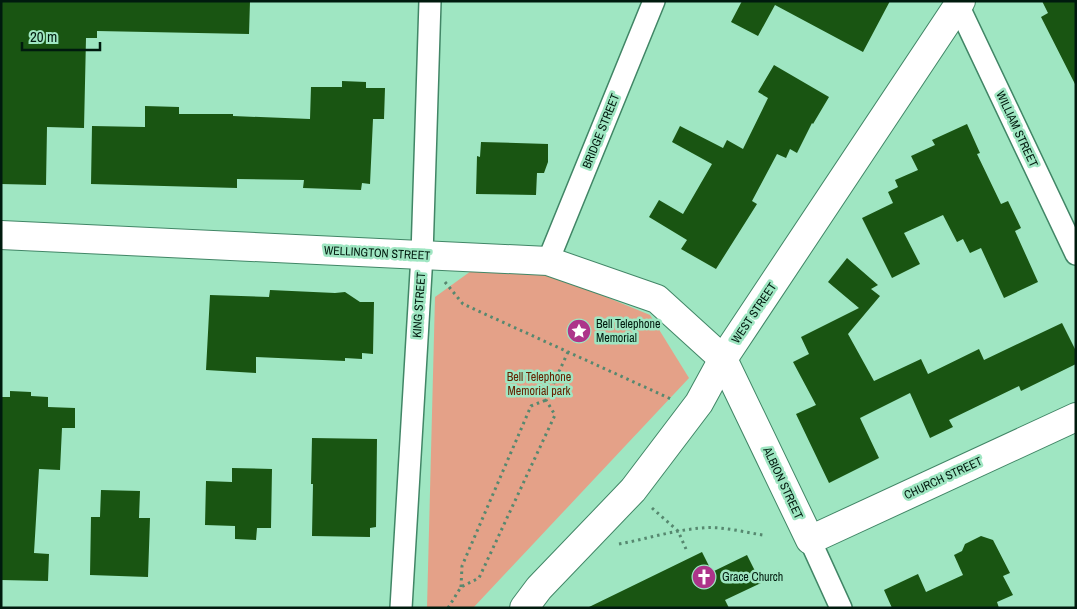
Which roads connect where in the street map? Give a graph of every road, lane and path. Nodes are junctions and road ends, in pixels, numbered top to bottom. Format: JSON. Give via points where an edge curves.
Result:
{"nodes":[{"id":1,"x":430,"y":1,"type":"edge"},
{"id":2,"x":654,"y":1,"type":"edge"},
{"id":3,"x":958,"y":3,"type":"edge"},
{"id":4,"x":1,"y":236,"type":"edge"},
{"id":5,"x":1076,"y":254,"type":"edge"},
{"id":6,"x":422,"y":255,"type":"junction"},
{"id":7,"x":548,"y":261,"type":"junction"},
{"id":8,"x":568,"y":352,"type":"junction"},
{"id":9,"x":724,"y":359,"type":"junction"},
{"id":10,"x":546,"y":400,"type":"junction"},
{"id":11,"x":698,"y":403,"type":"junction"},
{"id":12,"x":1076,"y":417,"type":"edge"},
{"id":13,"x":633,"y":490,"type":"junction"},
{"id":14,"x":678,"y":531,"type":"junction"},
{"id":15,"x":763,"y":535,"type":"dead end"},
{"id":16,"x":810,"y":540,"type":"junction"},
{"id":17,"x":617,"y":545,"type":"dead end"},
{"id":18,"x":686,"y":549,"type":"dead end"},
{"id":19,"x":461,"y":587,"type":"junction"},
{"id":20,"x":401,"y":608,"type":"edge"},
{"id":21,"x":448,"y":608,"type":"edge"},
{"id":22,"x":524,"y":608,"type":"edge"},
{"id":23,"x":842,"y":608,"type":"edge"}],
"edges":[{"from":1,"to":6,"type":"street","name":"KING STREET"},
{"from":2,"to":7,"type":"street","name":"BRIDGE STREET"},
{"from":3,"to":5,"type":"street","name":"WILLIAM STREET"},
{"from":3,"to":9,"type":"street","name":"WEST STREET"},
{"from":4,"to":6,"type":"street","name":"WELLINGTON STREET"},
{"from":6,"to":7,"type":"street","name":"WELLINGTON STREET"},
{"from":6,"to":8,"type":"path","via":[[463,304]]},
{"from":6,"to":20,"type":"street","name":"KING STREET"},
{"from":7,"to":9,"type":"street","name":"WELLINGTON STREET","via":[[657,299]]},
{"from":8,"to":10,"type":"path"},
{"from":8,"to":11,"type":"path","via":[[671,399]]},
{"from":9,"to":11,"type":"street","name":"WEST STREET"},
{"from":9,"to":16,"type":"street","name":"ALBION STREET"},
{"from":10,"to":19,"type":"path","via":[[531,406],[462,566]]},
{"from":10,"to":19,"type":"path","via":[[554,415],[479,578]]},
{"from":11,"to":13,"type":"street","name":"WEST STREET"},
{"from":12,"to":16,"type":"street","name":"CHURCH STREET"},
{"from":13,"to":14,"type":"path"},
{"from":13,"to":22,"type":"street","name":"WEST STREET","via":[[539,588]]},
{"from":14,"to":15,"type":"path","via":[[724,528]]},
{"from":14,"to":17,"type":"path"},
{"from":14,"to":18,"type":"path"},
{"from":16,"to":23,"type":"street","name":"ALBION STREET"},
{"from":19,"to":21,"type":"path"}]}
